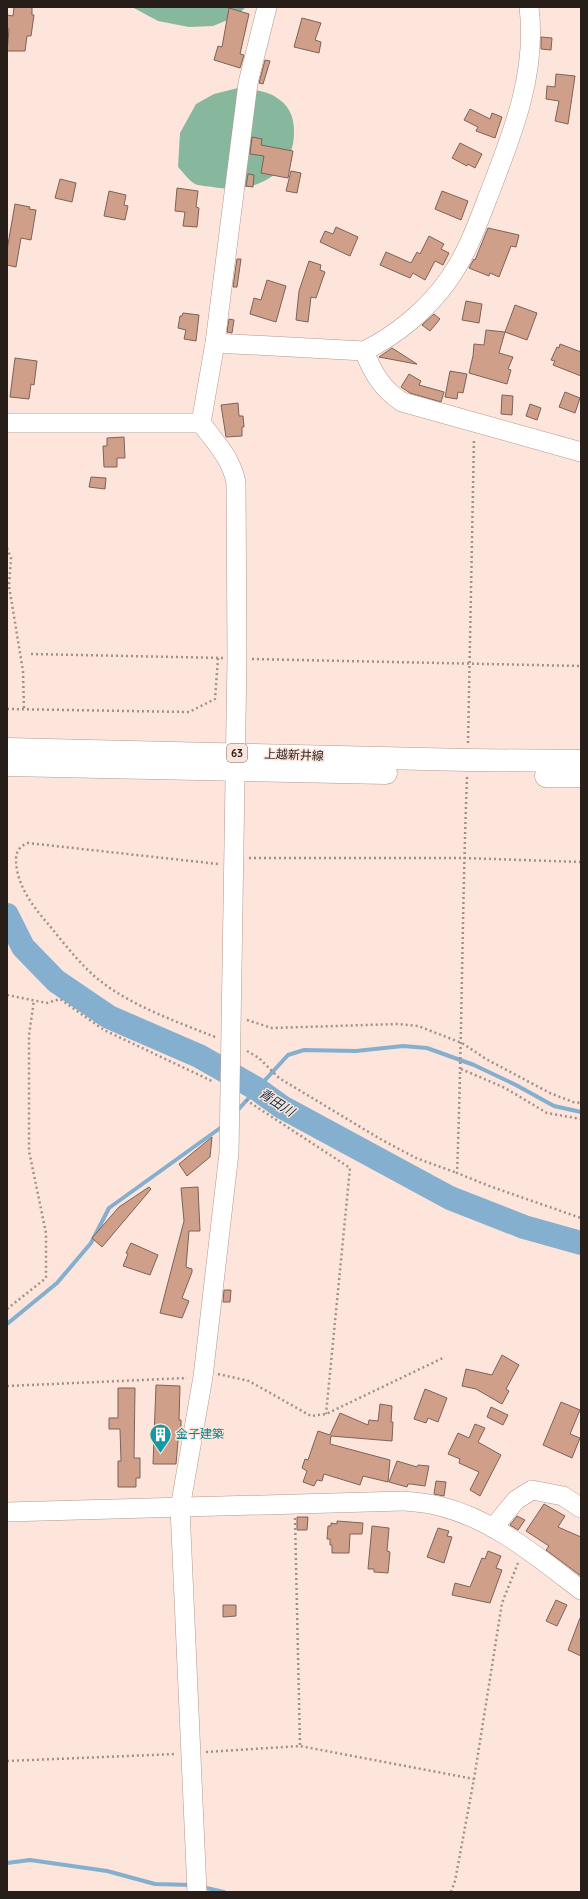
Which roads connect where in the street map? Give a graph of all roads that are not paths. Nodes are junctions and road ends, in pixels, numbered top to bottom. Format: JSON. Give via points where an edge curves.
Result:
{"nodes":[{"id":1,"x":267,"y":7,"type":"edge"},
{"id":2,"x":529,"y":7,"type":"edge"},
{"id":3,"x":215,"y":343,"type":"junction"},
{"id":4,"x":364,"y":351,"type":"junction"},
{"id":5,"x":7,"y":423,"type":"edge"},
{"id":6,"x":201,"y":423,"type":"junction"},
{"id":7,"x":581,"y":452,"type":"edge"},
{"id":8,"x":8,"y":760,"type":"edge"},
{"id":9,"x":235,"y":761,"type":"junction"},
{"id":10,"x":581,"y":761,"type":"edge"},
{"id":11,"x":467,"y":767,"type":"junction"},
{"id":12,"x":581,"y":776,"type":"edge"},
{"id":13,"x":180,"y":1508,"type":"junction"},
{"id":14,"x":581,"y":1508,"type":"edge"},
{"id":15,"x":7,"y":1512,"type":"edge"},
{"id":16,"x":493,"y":1528,"type":"junction"},
{"id":17,"x":581,"y":1590,"type":"edge"},
{"id":18,"x":197,"y":1892,"type":"edge"}],
"edges":[{"from":1,"to":3,"type":"street","via":[[248,83]]},
{"from":2,"to":4,"type":"street","via":[[530,46],[527,81],[522,101],[509,142],[464,255],[427,306],[382,342]]},
{"from":3,"to":4,"type":"street"},
{"from":3,"to":6,"type":"street"},
{"from":4,"to":7,"type":"street","via":[[376,377],[385,389],[402,402]]},
{"from":5,"to":6,"type":"street"},
{"from":6,"to":9,"type":"street","via":[[227,458],[234,470],[236,483],[238,658]]},
{"from":8,"to":9,"type":"main road","name":"上越新井線","number":"63"},
{"from":9,"to":11,"type":"main road","name":"上越新井線","number":"63"},
{"from":9,"to":13,"type":"street","via":[[229,1153],[204,1374]]},
{"from":10,"to":11,"type":"main road","name":"上越新井線","number":"63"},
{"from":11,"to":12,"type":"main road","name":"上越新井線","number":"63"},
{"from":13,"to":15,"type":"street"},
{"from":13,"to":16,"type":"street","via":[[403,1501],[439,1506]]},
{"from":13,"to":18,"type":"street"},
{"from":14,"to":16,"type":"street","via":[[563,1496],[532,1490],[516,1500]]},
{"from":16,"to":17,"type":"street","via":[[524,1547]]}]}
